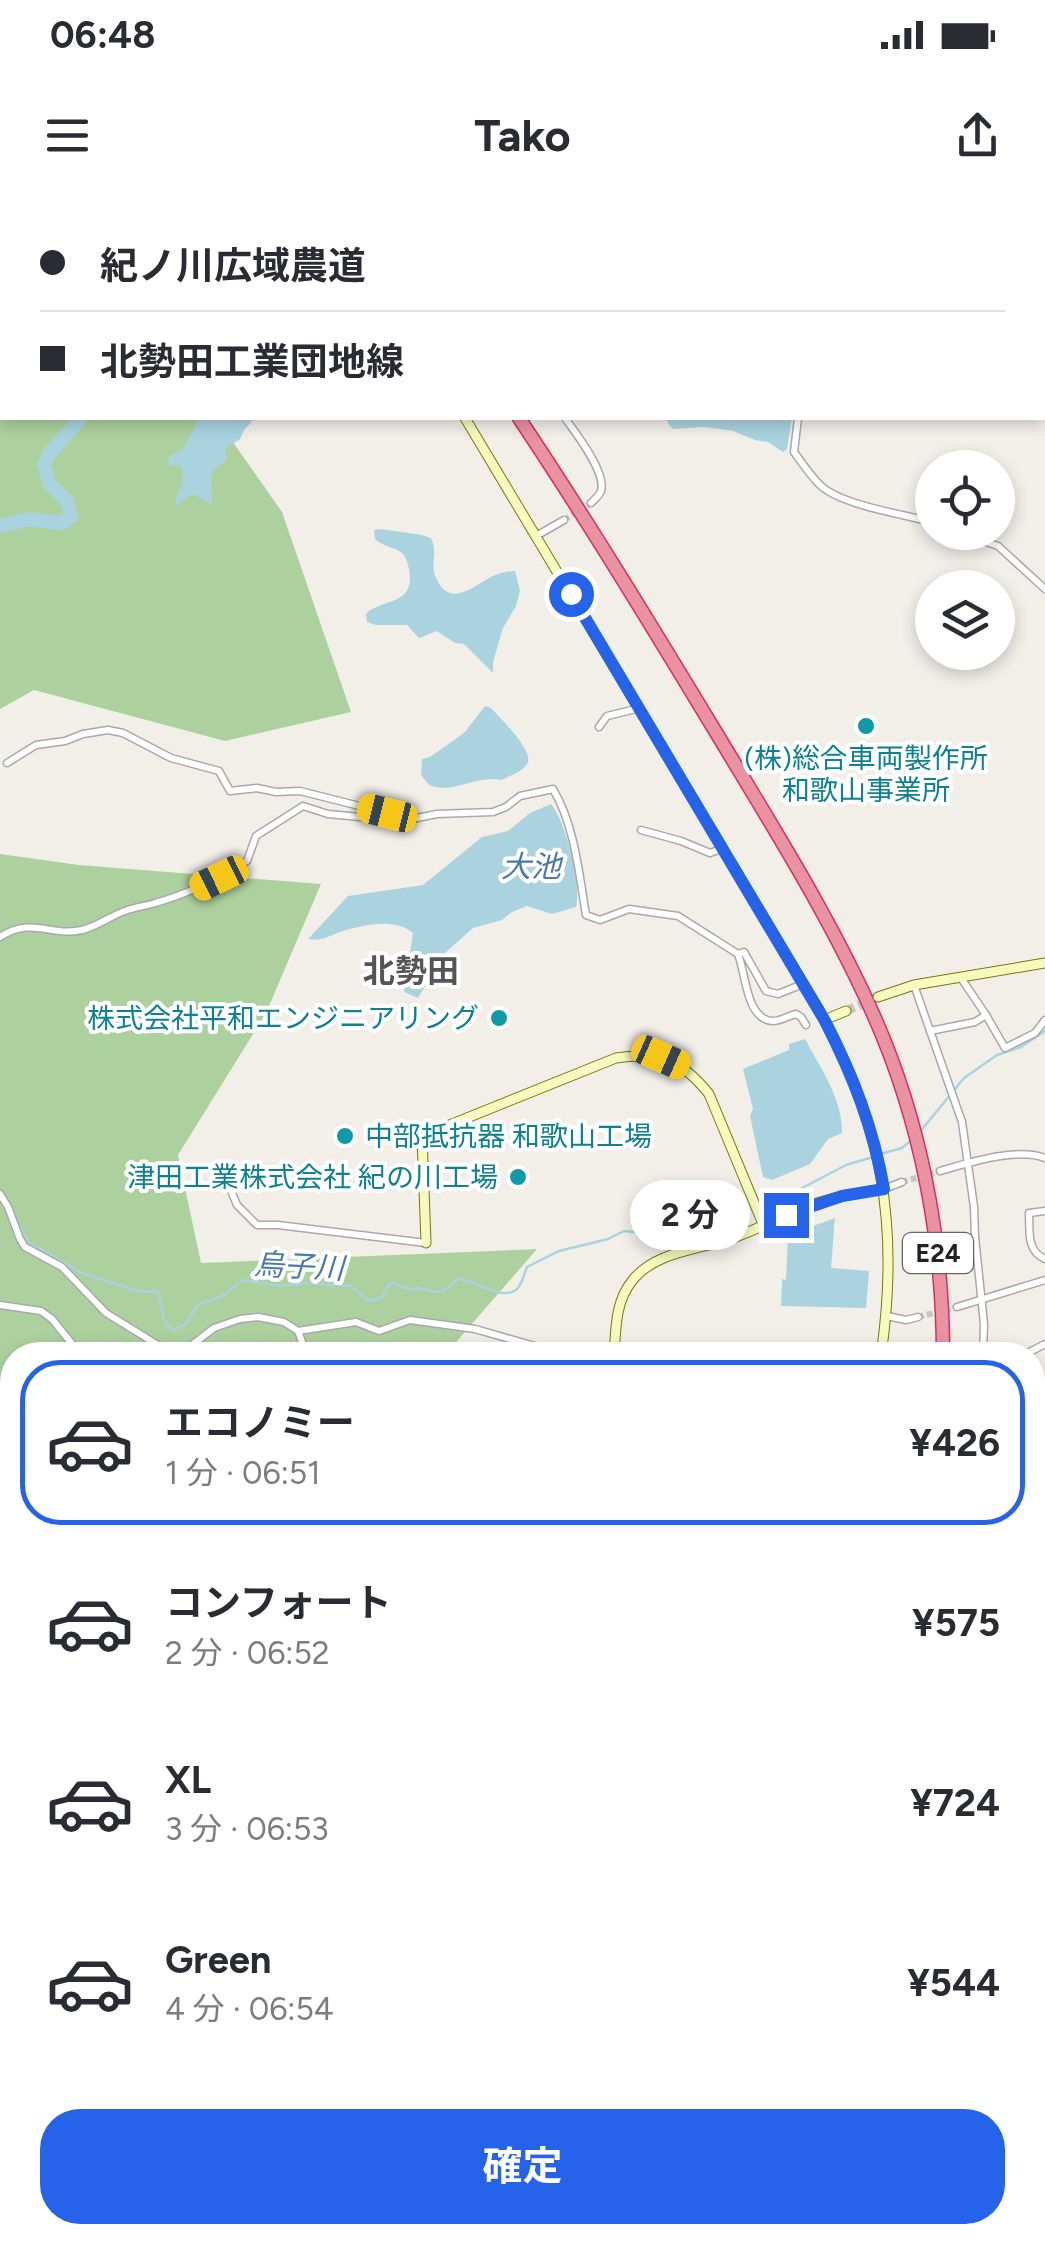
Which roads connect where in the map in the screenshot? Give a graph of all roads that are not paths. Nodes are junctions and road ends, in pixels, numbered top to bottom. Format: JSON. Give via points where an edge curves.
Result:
{"nodes":[{"id":1,"x":466,"y":420,"type":"edge"},
{"id":2,"x":520,"y":420,"type":"edge"},
{"id":3,"x":566,"y":420,"type":"edge"},
{"id":4,"x":798,"y":420,"type":"edge"},
{"id":5,"x":591,"y":503,"type":"dead end"},
{"id":6,"x":915,"y":518,"type":"edge"},
{"id":7,"x":564,"y":520,"type":"tunnel mouth"},
{"id":8,"x":536,"y":536,"type":"junction"},
{"id":9,"x":1002,"y":550,"type":"edge"},
{"id":10,"x":1045,"y":589,"type":"edge"},
{"id":11,"x":640,"y":708,"type":"junction"},
{"id":12,"x":598,"y":727,"type":"dead end"},
{"id":13,"x":7,"y":762,"type":"dead end"},
{"id":14,"x":413,"y":819,"type":"junction"},
{"id":15,"x":641,"y":830,"type":"dead end"},
{"id":16,"x":721,"y":849,"type":"junction"},
{"id":17,"x":0,"y":937,"type":"edge"},
{"id":18,"x":738,"y":954,"type":"junction"},
{"id":19,"x":1045,"y":963,"type":"edge"},
{"id":20,"x":961,"y":978,"type":"junction"},
{"id":21,"x":803,"y":984,"type":"junction"},
{"id":22,"x":914,"y":985,"type":"junction"},
{"id":23,"x":878,"y":997,"type":"tunnel mouth"},
{"id":24,"x":846,"y":1011,"type":"tunnel mouth"},
{"id":25,"x":986,"y":1015,"type":"junction"},
{"id":26,"x":824,"y":1020,"type":"junction"},
{"id":27,"x":1045,"y":1020,"type":"edge"},
{"id":28,"x":806,"y":1024,"type":"dead end"},
{"id":29,"x":930,"y":1031,"type":"junction"},
{"id":30,"x":1045,"y":1158,"type":"edge"},
{"id":31,"x":967,"y":1164,"type":"junction"},
{"id":32,"x":940,"y":1172,"type":"tunnel mouth"},
{"id":33,"x":902,"y":1182,"type":"tunnel mouth"},
{"id":34,"x":225,"y":1187,"type":"dead end"},
{"id":35,"x":884,"y":1189,"type":"junction"},
{"id":36,"x":0,"y":1194,"type":"edge"},
{"id":37,"x":1045,"y":1211,"type":"edge"},
{"id":38,"x":763,"y":1224,"type":"junction"},
{"id":39,"x":426,"y":1243,"type":"joint"},
{"id":40,"x":1045,"y":1258,"type":"edge"},
{"id":41,"x":1045,"y":1280,"type":"edge"},
{"id":42,"x":982,"y":1301,"type":"junction"},
{"id":43,"x":0,"y":1304,"type":"edge"},
{"id":44,"x":958,"y":1307,"type":"tunnel mouth"},
{"id":45,"x":887,"y":1316,"type":"junction"},
{"id":46,"x":918,"y":1317,"type":"tunnel mouth"},
{"id":47,"x":298,"y":1331,"type":"junction"},
{"id":48,"x":71,"y":1342,"type":"edge"},
{"id":49,"x":153,"y":1342,"type":"edge"},
{"id":50,"x":196,"y":1342,"type":"edge"},
{"id":51,"x":302,"y":1342,"type":"edge"},
{"id":52,"x":522,"y":1342,"type":"edge"},
{"id":53,"x":615,"y":1342,"type":"edge"},
{"id":54,"x":883,"y":1342,"type":"edge"},
{"id":55,"x":943,"y":1342,"type":"edge"},
{"id":56,"x":983,"y":1342,"type":"edge"}],
"edges":[{"from":1,"to":8,"type":"street"},
{"from":2,"to":55,"type":"highway","number":"E24","via":[[807,884],[875,1018],[920,1153],[937,1244]]},
{"from":3,"to":5,"type":"street","via":[[602,481]]},
{"from":4,"to":6,"type":"street","via":[[794,452],[829,493]]},
{"from":7,"to":8,"type":"street"},
{"from":8,"to":11,"type":"street"},
{"from":9,"to":10,"type":"street"},
{"from":11,"to":12,"type":"street","via":[[607,716]]},
{"from":11,"to":16,"type":"street"},
{"from":13,"to":14,"type":"street","via":[[36,746],[108,730],[220,772],[230,790],[300,791]]},
{"from":14,"to":17,"type":"street","via":[[359,818],[302,806],[256,836],[247,861],[195,890],[77,931],[27,926]]},
{"from":14,"to":18,"type":"street","via":[[492,812],[520,796],[553,790],[572,840],[586,915],[600,920],[629,909],[678,916]]},
{"from":15,"to":16,"type":"street","via":[[710,854]]},
{"from":16,"to":21,"type":"street"},
{"from":18,"to":21,"type":"street","via":[[744,952],[766,991],[778,994]]},
{"from":18,"to":28,"type":"street","via":[[757,1013],[766,1021],[796,1014]]},
{"from":19,"to":20,"type":"street"},
{"from":20,"to":22,"type":"street"},
{"from":20,"to":25,"type":"street"},
{"from":21,"to":26,"type":"street"},
{"from":22,"to":23,"type":"street"},
{"from":22,"to":29,"type":"street"},
{"from":24,"to":26,"type":"street"},
{"from":25,"to":27,"type":"street","via":[[1005,1048]]},
{"from":25,"to":29,"type":"street"},
{"from":26,"to":35,"type":"street","via":[[851,1073]]},
{"from":29,"to":31,"type":"street","via":[[962,1122]]},
{"from":30,"to":31,"type":"street","via":[[1024,1154]]},
{"from":31,"to":32,"type":"street"},
{"from":31,"to":42,"type":"street"},
{"from":33,"to":35,"type":"street"},
{"from":34,"to":39,"type":"street","via":[[258,1225]]},
{"from":35,"to":38,"type":"street","via":[[823,1201]]},
{"from":35,"to":45,"type":"street"},
{"from":36,"to":49,"type":"street","via":[[25,1247],[62,1267],[106,1313]]},
{"from":37,"to":40,"type":"street","via":[[1029,1212],[1030,1246]]},
{"from":38,"to":39,"type":"street","via":[[708,1094],[682,1066],[640,1054],[422,1136]]},
{"from":38,"to":53,"type":"street","via":[[646,1267],[624,1293]]},
{"from":41,"to":42,"type":"street"},
{"from":42,"to":44,"type":"street"},
{"from":42,"to":56,"type":"street"},
{"from":43,"to":48,"type":"street","via":[[41,1311]]},
{"from":45,"to":46,"type":"street"},
{"from":45,"to":54,"type":"street"},
{"from":47,"to":50,"type":"street","via":[[268,1318],[240,1319]]},
{"from":47,"to":51,"type":"street"},
{"from":47,"to":52,"type":"street","via":[[356,1322],[379,1330],[410,1320]]}]}
